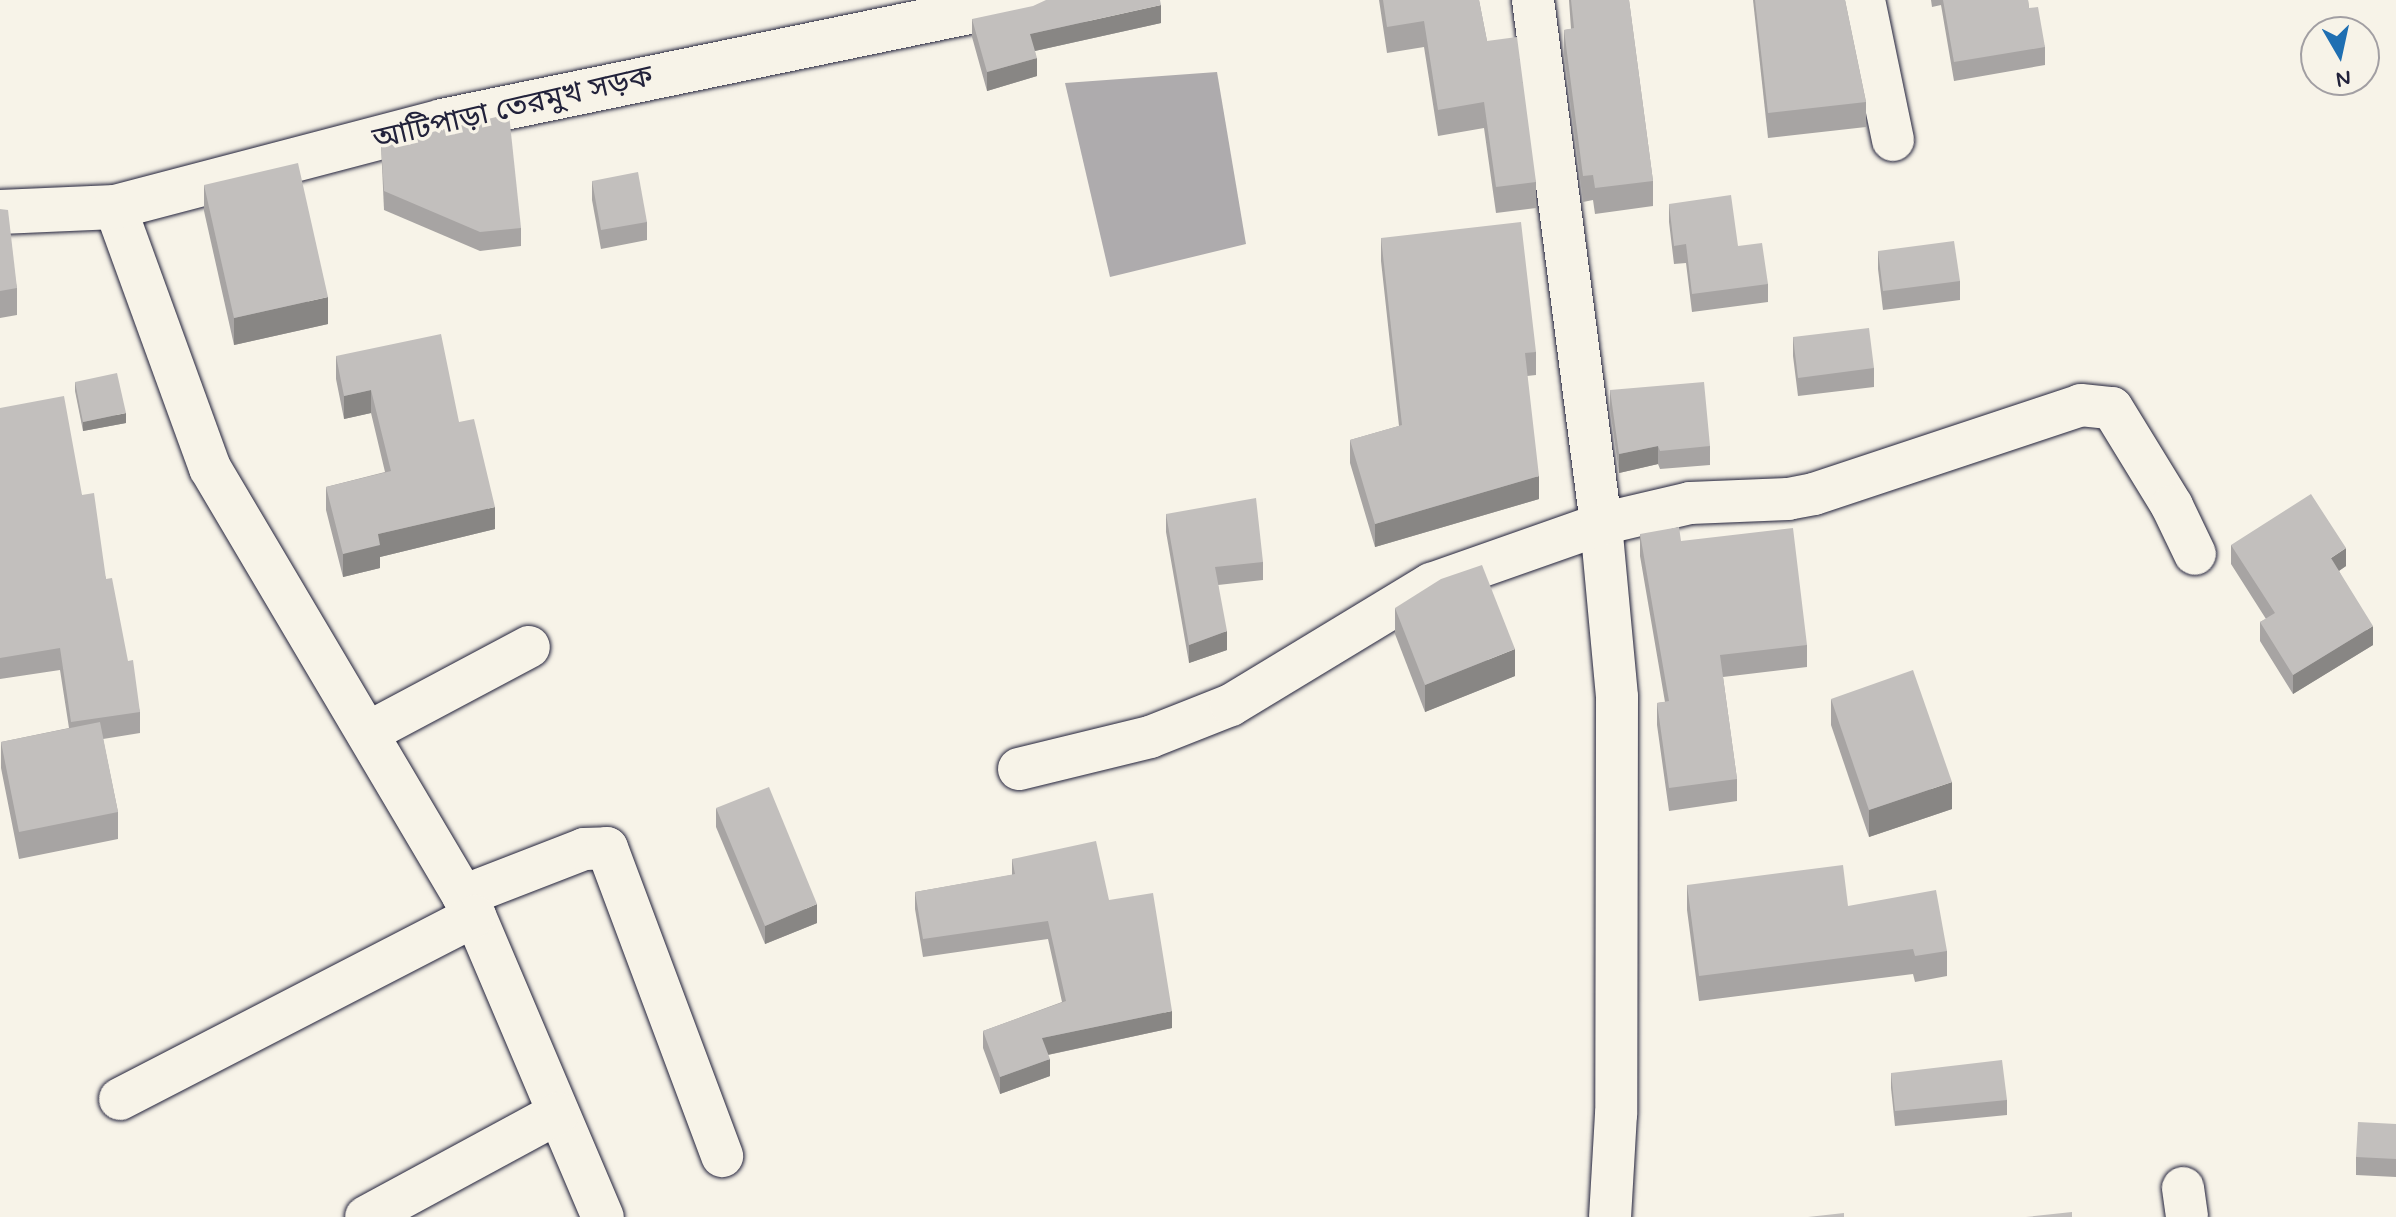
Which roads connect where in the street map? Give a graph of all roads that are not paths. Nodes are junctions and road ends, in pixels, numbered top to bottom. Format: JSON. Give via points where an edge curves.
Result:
{"nodes":[{"id":1,"x":1027,"y":0,"type":"edge"},
{"id":2,"x":1533,"y":0,"type":"edge"},
{"id":3,"x":1864,"y":0,"type":"edge"},
{"id":4,"x":1893,"y":140,"type":"dead end"},
{"id":5,"x":115,"y":207,"type":"junction"},
{"id":6,"x":0,"y":212,"type":"edge"},
{"id":7,"x":1601,"y":524,"type":"junction"},
{"id":8,"x":2195,"y":554,"type":"dead end"},
{"id":9,"x":529,"y":647,"type":"dead end"},
{"id":10,"x":369,"y":732,"type":"junction"},
{"id":11,"x":1019,"y":769,"type":"dead end"},
{"id":12,"x":469,"y":906,"type":"junction"},
{"id":13,"x":120,"y":1099,"type":"dead end"},
{"id":14,"x":558,"y":1113,"type":"junction"},
{"id":15,"x":722,"y":1156,"type":"dead end"},
{"id":16,"x":366,"y":1217,"type":"edge"},
{"id":17,"x":603,"y":1217,"type":"edge"},
{"id":18,"x":1610,"y":1217,"type":"edge"}],
"edges":[{"from":1,"to":5,"type":"main road","name":"আটিপাড়া তেরমুখ সড়ক","via":[[442,121]]},
{"from":2,"to":7,"type":"street"},
{"from":3,"to":4,"type":"street"},
{"from":5,"to":6,"type":"main road","name":"আটিপাড়া তেরমুখ সড়ক"},
{"from":5,"to":10,"type":"street","via":[[210,468]]},
{"from":7,"to":8,"type":"street","via":[[1690,503],[1814,494],[2081,405],[2112,408]]},
{"from":7,"to":11,"type":"street","via":[[1431,584],[1231,705],[1150,737]]},
{"from":7,"to":18,"type":"street","via":[[1617,697],[1616,1114]]},
{"from":9,"to":10,"type":"street"},
{"from":10,"to":12,"type":"street"},
{"from":12,"to":13,"type":"street"},
{"from":12,"to":14,"type":"street"},
{"from":12,"to":15,"type":"street","via":[[584,849],[607,848]]},
{"from":14,"to":16,"type":"street"},
{"from":14,"to":17,"type":"street"}]}
